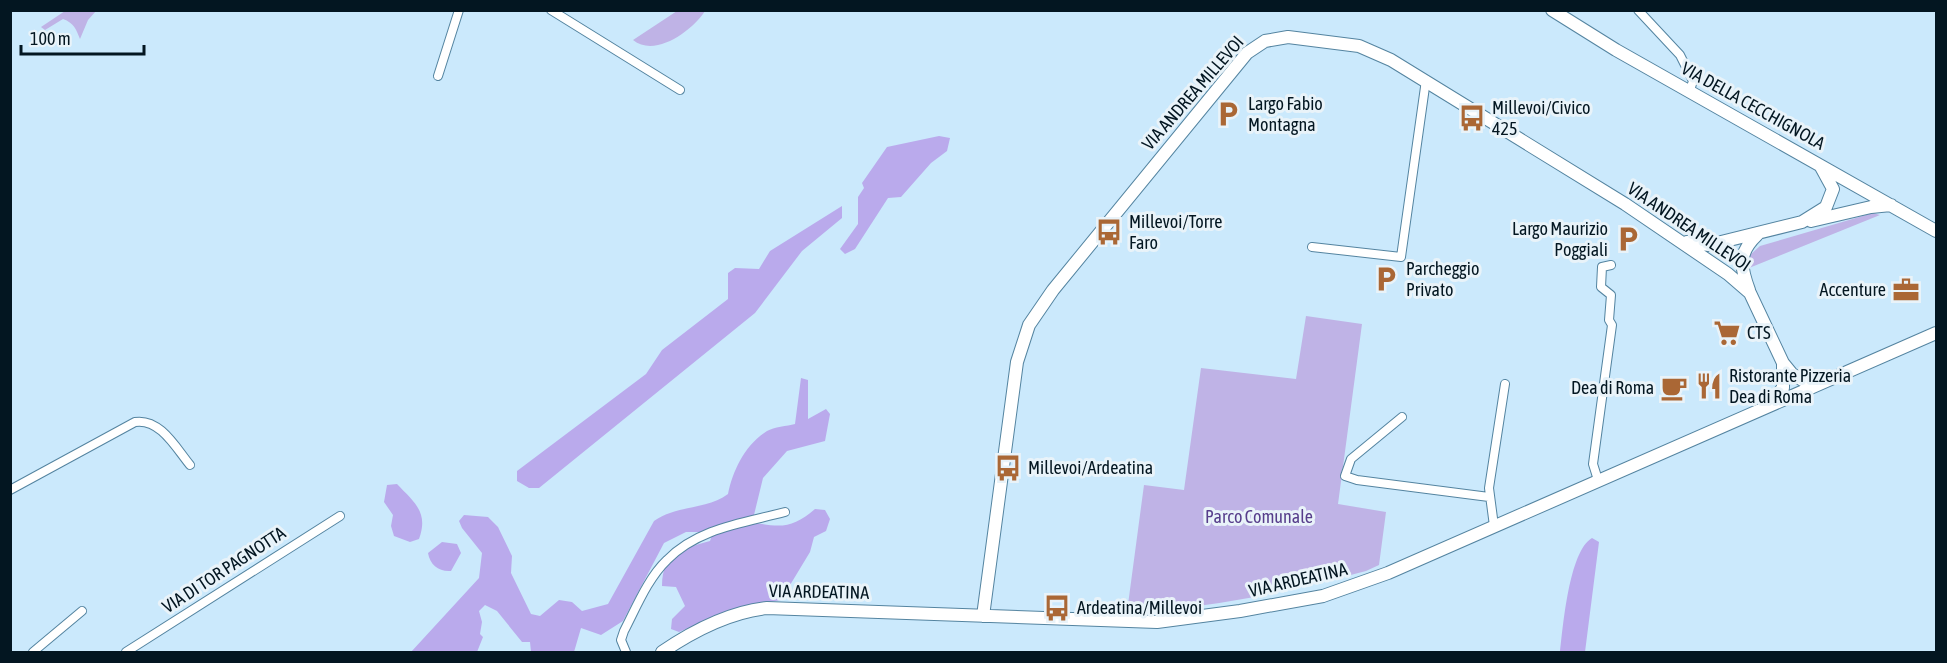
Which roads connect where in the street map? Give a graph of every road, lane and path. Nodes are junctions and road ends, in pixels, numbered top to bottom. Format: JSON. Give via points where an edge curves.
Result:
{"nodes":[{"id":1,"x":459,"y":10,"type":"edge"},
{"id":2,"x":551,"y":10,"type":"edge"},
{"id":3,"x":1552,"y":10,"type":"edge"},
{"id":4,"x":1638,"y":10,"type":"edge"},
{"id":5,"x":438,"y":75,"type":"dead end"},
{"id":6,"x":1426,"y":80,"type":"junction"},
{"id":7,"x":680,"y":90,"type":"dead end"},
{"id":8,"x":1690,"y":90,"type":"junction"},
{"id":9,"x":1815,"y":161,"type":"junction"},
{"id":10,"x":1892,"y":205,"type":"junction"},
{"id":11,"x":1802,"y":222,"type":"junction"},
{"id":12,"x":1936,"y":231,"type":"edge"},
{"id":13,"x":1757,"y":235,"type":"junction"},
{"id":14,"x":1677,"y":238,"type":"junction"},
{"id":15,"x":1312,"y":247,"type":"dead end"},
{"id":16,"x":1611,"y":265,"type":"dead end"},
{"id":17,"x":1750,"y":293,"type":"junction"},
{"id":18,"x":1936,"y":333,"type":"edge"},
{"id":19,"x":1783,"y":363,"type":"junction"},
{"id":20,"x":1823,"y":381,"type":"junction"},
{"id":21,"x":1504,"y":384,"type":"dead end"},
{"id":22,"x":1763,"y":408,"type":"junction"},
{"id":23,"x":1402,"y":417,"type":"dead end"},
{"id":24,"x":190,"y":465,"type":"dead end"},
{"id":25,"x":1598,"y":480,"type":"junction"},
{"id":26,"x":10,"y":490,"type":"edge"},
{"id":27,"x":1489,"y":497,"type":"junction"},
{"id":28,"x":785,"y":512,"type":"dead end"},
{"id":29,"x":339,"y":516,"type":"dead end"},
{"id":30,"x":1494,"y":526,"type":"junction"},
{"id":31,"x":82,"y":611,"type":"dead end"},
{"id":32,"x":983,"y":616,"type":"junction"},
{"id":33,"x":33,"y":652,"type":"edge"},
{"id":34,"x":126,"y":652,"type":"edge"},
{"id":35,"x":626,"y":652,"type":"edge"},
{"id":36,"x":662,"y":652,"type":"edge"}],
"edges":[{"from":1,"to":5,"type":"street"},
{"from":2,"to":7,"type":"street"},
{"from":3,"to":8,"type":"main road","name":"VIA DELLA CECCHIGNOLA"},
{"from":4,"to":8,"type":"street","via":[[1685,62],[1693,81]]},
{"from":6,"to":14,"type":"main road","name":"VIA ANDREA MILLEVOI"},
{"from":6,"to":15,"type":"street","via":[[1401,257]]},
{"from":6,"to":32,"type":"main road","name":"VIA ANDREA MILLEVOI","via":[[1359,46],[1316,39],[1273,39],[1247,53],[1053,290],[1029,325],[1015,373]]},
{"from":8,"to":9,"type":"main road","name":"VIA DELLA CECCHIGNOLA"},
{"from":9,"to":10,"type":"main road","name":"VIA DELLA CECCHIGNOLA"},
{"from":9,"to":11,"type":"main road","via":[[1830,179],[1831,198],[1823,210]]},
{"from":10,"to":11,"type":"main road"},
{"from":10,"to":12,"type":"main road","name":"VIA DELLA CECCHIGNOLA"},
{"from":11,"to":13,"type":"main road"},
{"from":13,"to":14,"type":"main road","via":[[1704,246]]},
{"from":13,"to":17,"type":"main road","via":[[1741,258]]},
{"from":14,"to":17,"type":"main road","name":"VIA ANDREA MILLEVOI"},
{"from":16,"to":25,"type":"street","via":[[1602,267],[1600,279],[1601,287],[1611,295],[1612,325],[1593,468]]},
{"from":17,"to":19,"type":"main road","name":"VIA ANDREA MILLEVOI"},
{"from":18,"to":20,"type":"main road","name":"VIA ARDEATINA"},
{"from":19,"to":20,"type":"main road","via":[[1801,381]]},
{"from":19,"to":22,"type":"main road","via":[[1783,390]]},
{"from":20,"to":22,"type":"main road","name":"VIA ARDEATINA"},
{"from":21,"to":27,"type":"street"},
{"from":22,"to":25,"type":"main road","name":"VIA ARDEATINA"},
{"from":23,"to":27,"type":"street","via":[[1351,459],[1345,476]]},
{"from":24,"to":26,"type":"street","via":[[157,427],[145,420]]},
{"from":25,"to":30,"type":"main road","name":"VIA ARDEATINA"},
{"from":27,"to":30,"type":"street"},
{"from":28,"to":35,"type":"street","via":[[703,535],[667,559],[624,631],[621,640]]},
{"from":29,"to":34,"type":"street","name":"VIA DI TOR PAGNOTTA"},
{"from":30,"to":32,"type":"main road","name":"VIA ARDEATINA","via":[[1364,583],[1323,596],[1258,608],[1157,622]]},
{"from":31,"to":33,"type":"street"},
{"from":32,"to":36,"type":"main road","name":"VIA ARDEATINA","via":[[761,609],[713,624]]}]}
